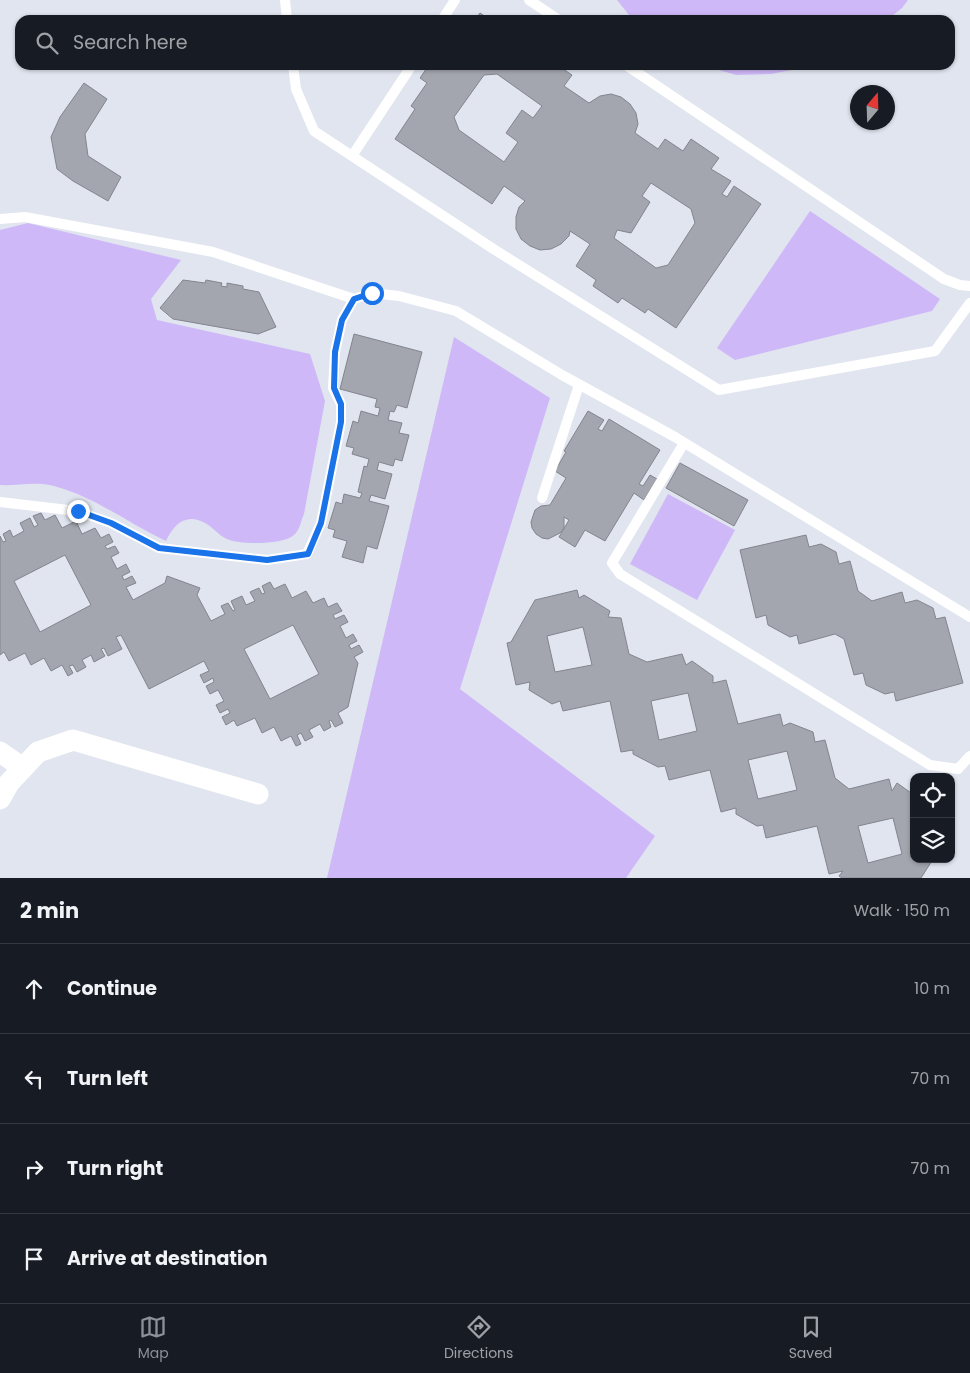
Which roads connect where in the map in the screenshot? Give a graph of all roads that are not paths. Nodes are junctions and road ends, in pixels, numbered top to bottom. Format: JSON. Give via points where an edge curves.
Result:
{"nodes":[{"id":1,"x":285,"y":0,"type":"edge"},
{"id":2,"x":455,"y":0,"type":"edge"},
{"id":3,"x":529,"y":0,"type":"edge"},
{"id":4,"x":286,"y":15,"type":"edge"},
{"id":5,"x":445,"y":15,"type":"edge"},
{"id":6,"x":552,"y":15,"type":"edge"},
{"id":7,"x":294,"y":70,"type":"edge"},
{"id":8,"x":409,"y":70,"type":"edge"},
{"id":9,"x":633,"y":70,"type":"edge"},
{"id":10,"x":352,"y":156,"type":"junction"},
{"id":11,"x":0,"y":219,"type":"edge"},
{"id":12,"x":970,"y":286,"type":"edge"},
{"id":13,"x":354,"y":299,"type":"junction"},
{"id":14,"x":970,"y":303,"type":"edge"},
{"id":15,"x":579,"y":385,"type":"junction"},
{"id":16,"x":684,"y":443,"type":"junction"},
{"id":17,"x":542,"y":498,"type":"dead end"},
{"id":18,"x":0,"y":502,"type":"edge"},
{"id":19,"x":970,"y":617,"type":"edge"},
{"id":20,"x":0,"y":752,"type":"edge"},
{"id":21,"x":969,"y":757,"type":"edge"},
{"id":22,"x":23,"y":768,"type":"junction"},
{"id":23,"x":258,"y":794,"type":"dead end"},
{"id":24,"x":0,"y":799,"type":"edge"}],
"edges":[{"from":1,"to":4,"type":"lane"},
{"from":2,"to":5,"type":"lane"},
{"from":3,"to":6,"type":"lane"},
{"from":7,"to":10,"type":"lane","via":[[296,89],[314,131]]},
{"from":8,"to":10,"type":"lane"},
{"from":9,"to":12,"type":"lane","via":[[944,279]]},
{"from":10,"to":14,"type":"lane","via":[[719,390],[935,351]]},
{"from":11,"to":13,"type":"lane","via":[[25,217],[213,252]]},
{"from":13,"to":15,"type":"lane","via":[[372,293],[399,296],[456,312]]},
{"from":13,"to":18,"type":"lane","via":[[342,320],[335,352],[334,388],[341,404],[341,422],[321,523],[308,554],[267,560],[159,548],[111,523],[78,511]]},
{"from":15,"to":16,"type":"lane"},
{"from":15,"to":17,"type":"lane"},
{"from":16,"to":19,"type":"lane"},
{"from":16,"to":21,"type":"lane","via":[[612,563],[620,574],[930,765],[958,769]]},
{"from":20,"to":22,"type":"street"},
{"from":22,"to":23,"type":"street","via":[[38,752],[73,740]]},
{"from":22,"to":24,"type":"street"}]}
